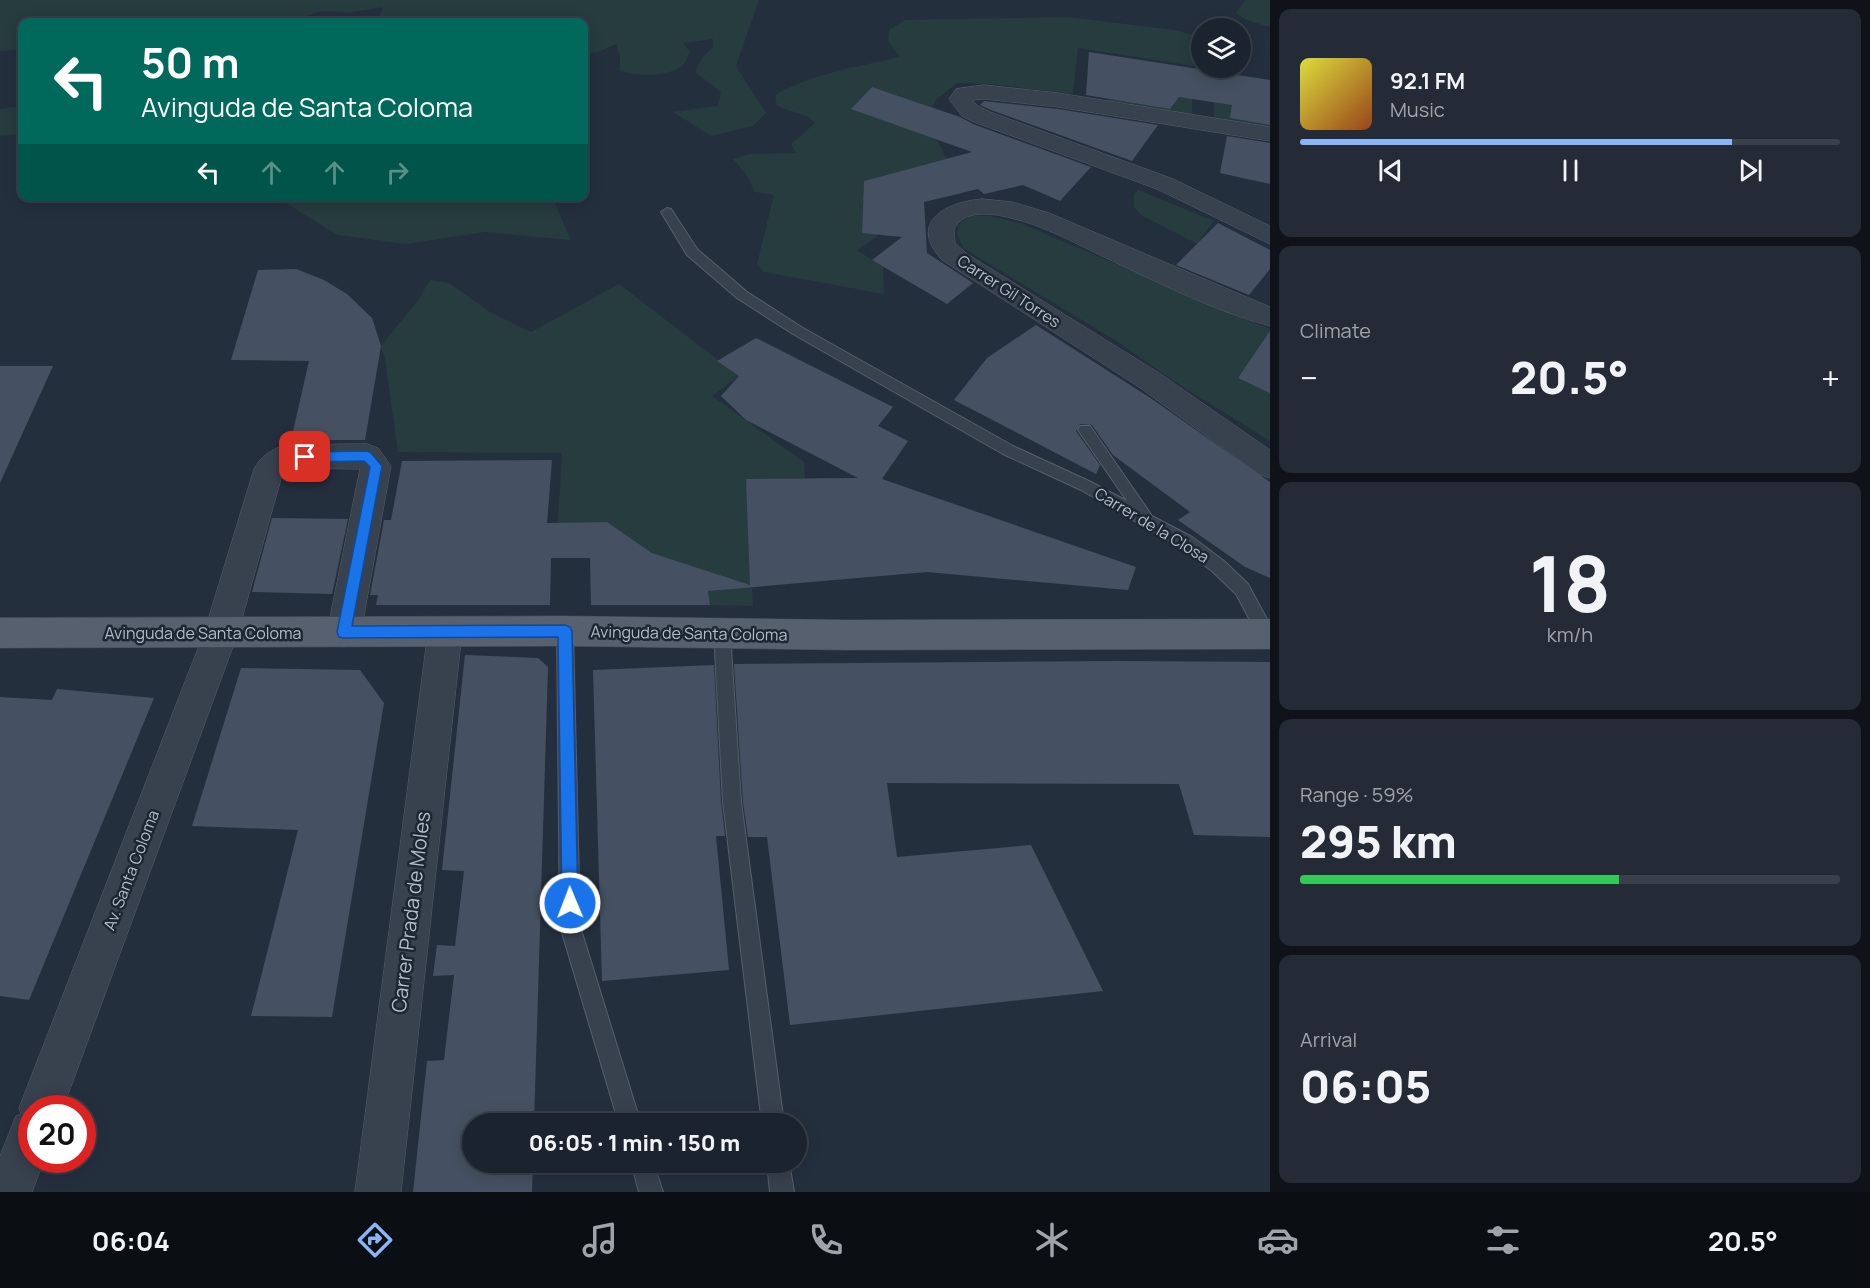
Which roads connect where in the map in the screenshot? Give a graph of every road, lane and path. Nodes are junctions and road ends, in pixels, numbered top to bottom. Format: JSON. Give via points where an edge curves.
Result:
{"nodes":[{"id":1,"x":1270,"y":134,"type":"edge"},
{"id":2,"x":667,"y":212,"type":"dead end"},
{"id":3,"x":1270,"y":236,"type":"edge"},
{"id":4,"x":1270,"y":317,"type":"edge"},
{"id":5,"x":1085,"y":430,"type":"dead end"},
{"id":6,"x":1270,"y":466,"type":"edge"},
{"id":7,"x":1148,"y":519,"type":"junction"},
{"id":8,"x":565,"y":631,"type":"junction"},
{"id":9,"x":344,"y":632,"type":"junction"},
{"id":10,"x":445,"y":632,"type":"junction"},
{"id":11,"x":722,"y":632,"type":"junction"},
{"id":12,"x":0,"y":633,"type":"edge"},
{"id":13,"x":221,"y":633,"type":"junction"},
{"id":14,"x":1268,"y":634,"type":"edge"},
{"id":15,"x":45,"y":1095,"type":"edge"},
{"id":16,"x":627,"y":1113,"type":"edge"},
{"id":17,"x":772,"y":1113,"type":"edge"},
{"id":18,"x":18,"y":1169,"type":"edge"},
{"id":19,"x":645,"y":1173,"type":"edge"},
{"id":20,"x":779,"y":1173,"type":"edge"},
{"id":21,"x":9,"y":1192,"type":"edge"},
{"id":22,"x":378,"y":1192,"type":"edge"},
{"id":23,"x":651,"y":1192,"type":"edge"},
{"id":24,"x":782,"y":1192,"type":"edge"}],
"edges":[{"from":1,"to":3,"type":"street","via":[[1058,100],[984,92],[964,94],[960,99],[969,111],[982,117],[1165,184]]},
{"from":2,"to":7,"type":"lane","name":"Carrer de la Closa","via":[[692,252],[742,295],[798,331],[1008,450]]},
{"from":4,"to":6,"type":"street","name":"Carrer Gil Torres","via":[[1011,209],[966,207],[949,217],[940,231],[946,249],[958,260],[1149,380]]},
{"from":5,"to":7,"type":"lane"},
{"from":7,"to":14,"type":"lane","name":"Carrer de la Closa","via":[[1186,542],[1242,589]]},
{"from":8,"to":10,"type":"main road","name":"Avinguda de Santa Coloma"},
{"from":8,"to":11,"type":"main road","name":"Avinguda de Santa Coloma"},
{"from":8,"to":16,"type":"lane","via":[[570,926]]},
{"from":9,"to":10,"type":"main road","name":"Avinguda de Santa Coloma"},
{"from":9,"to":13,"type":"main road","name":"Avinguda de Santa Coloma"},
{"from":9,"to":13,"type":"street","name":"Av. Santa Coloma","via":[[376,466],[367,456],[284,457],[269,469]]},
{"from":10,"to":22,"type":"street","name":"Carrer Prada de Moles"},
{"from":11,"to":14,"type":"main road","name":"Avinguda de Santa Coloma","via":[[858,636]]},
{"from":11,"to":17,"type":"lane","via":[[732,802]]},
{"from":12,"to":13,"type":"main road","name":"Avinguda de Santa Coloma"},
{"from":13,"to":15,"type":"street","name":"Av. Santa Coloma"},
{"from":18,"to":21,"type":"street"},
{"from":19,"to":23,"type":"lane"},
{"from":20,"to":24,"type":"lane"}]}
